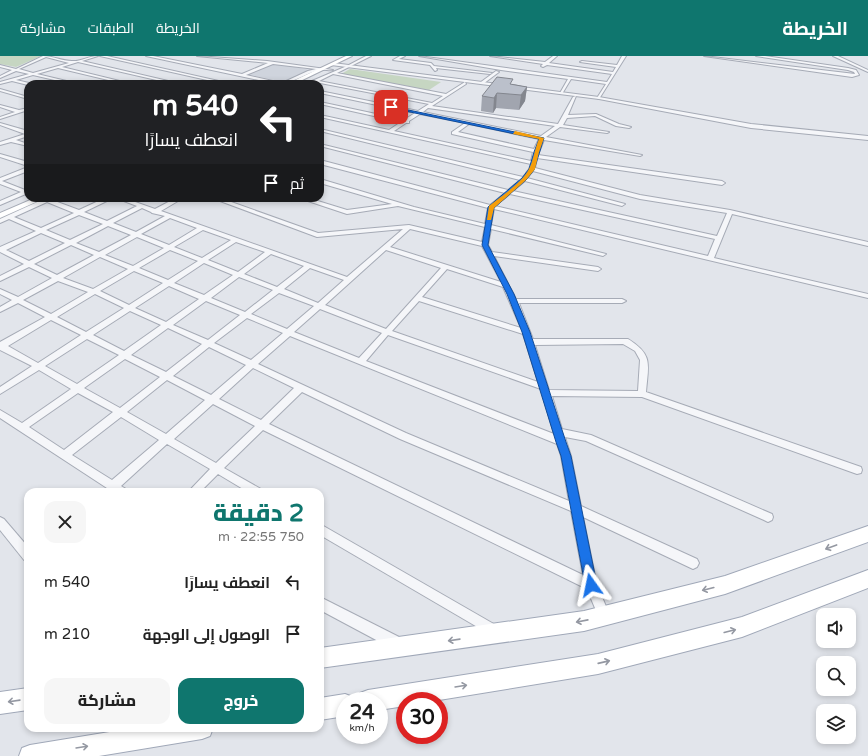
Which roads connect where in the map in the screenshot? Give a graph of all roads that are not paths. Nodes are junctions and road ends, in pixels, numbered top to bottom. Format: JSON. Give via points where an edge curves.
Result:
{"nodes":[{"id":1,"x":96,"y":56,"type":"edge"},
{"id":2,"x":102,"y":56,"type":"edge"},
{"id":3,"x":148,"y":56,"type":"edge"},
{"id":4,"x":172,"y":56,"type":"edge"},
{"id":5,"x":199,"y":56,"type":"edge"},
{"id":6,"x":250,"y":56,"type":"edge"},
{"id":7,"x":350,"y":56,"type":"edge"},
{"id":8,"x":360,"y":56,"type":"edge"},
{"id":9,"x":369,"y":56,"type":"edge"},
{"id":10,"x":403,"y":56,"type":"edge"},
{"id":11,"x":421,"y":56,"type":"edge"},
{"id":12,"x":492,"y":56,"type":"edge"},
{"id":13,"x":519,"y":56,"type":"edge"},
{"id":14,"x":555,"y":56,"type":"edge"},
{"id":15,"x":624,"y":56,"type":"edge"},
{"id":16,"x":706,"y":56,"type":"edge"},
{"id":17,"x":739,"y":56,"type":"edge"},
{"id":18,"x":758,"y":56,"type":"edge"},
{"id":19,"x":835,"y":56,"type":"edge"},
{"id":20,"x":457,"y":57,"type":"edge"},
{"id":21,"x":162,"y":59,"type":"junction"},
{"id":22,"x":514,"y":59,"type":"junction"},
{"id":23,"x":732,"y":59,"type":"junction"},
{"id":24,"x":242,"y":60,"type":"junction"},
{"id":25,"x":787,"y":60,"type":"junction"},
{"id":26,"x":452,"y":61,"type":"junction"},
{"id":27,"x":76,"y":62,"type":"junction"},
{"id":28,"x":272,"y":62,"type":"junction"},
{"id":29,"x":510,"y":62,"type":"dead end"},
{"id":30,"x":333,"y":64,"type":"junction"},
{"id":31,"x":546,"y":64,"type":"junction"},
{"id":32,"x":141,"y":65,"type":"junction"},
{"id":33,"x":228,"y":65,"type":"dead end"},
{"id":34,"x":0,"y":66,"type":"edge"},
{"id":35,"x":100,"y":66,"type":"junction"},
{"id":36,"x":120,"y":66,"type":"dead end"},
{"id":37,"x":126,"y":66,"type":"dead end"},
{"id":38,"x":341,"y":66,"type":"junction"},
{"id":39,"x":506,"y":66,"type":"dead end"},
{"id":40,"x":618,"y":66,"type":"junction"},
{"id":41,"x":58,"y":67,"type":"junction"},
{"id":42,"x":350,"y":67,"type":"junction"},
{"id":43,"x":433,"y":67,"type":"junction"},
{"id":44,"x":784,"y":67,"type":"junction"},
{"id":45,"x":222,"y":68,"type":"dead end"},
{"id":46,"x":440,"y":68,"type":"junction"},
{"id":47,"x":576,"y":68,"type":"junction"},
{"id":48,"x":17,"y":69,"type":"junction"},
{"id":49,"x":324,"y":69,"type":"junction"},
{"id":50,"x":501,"y":69,"type":"junction"},
{"id":51,"x":215,"y":70,"type":"junction"},
{"id":52,"x":122,"y":71,"type":"junction"},
{"id":53,"x":436,"y":71,"type":"junction"},
{"id":54,"x":868,"y":71,"type":"edge"},
{"id":55,"x":331,"y":72,"type":"junction"},
{"id":56,"x":35,"y":73,"type":"junction"},
{"id":57,"x":534,"y":73,"type":"junction"},
{"id":58,"x":614,"y":73,"type":"junction"},
{"id":59,"x":135,"y":74,"type":"junction"},
{"id":60,"x":495,"y":74,"type":"junction"},
{"id":61,"x":243,"y":75,"type":"junction"},
{"id":62,"x":1,"y":76,"type":"edge"},
{"id":63,"x":128,"y":76,"type":"dead end"},
{"id":64,"x":428,"y":77,"type":"junction"},
{"id":65,"x":122,"y":78,"type":"dead end"},
{"id":66,"x":569,"y":78,"type":"junction"},
{"id":67,"x":12,"y":80,"type":"junction"},
{"id":68,"x":62,"y":80,"type":"edge"},
{"id":69,"x":115,"y":80,"type":"joint"},
{"id":70,"x":161,"y":80,"type":"edge"},
{"id":71,"x":211,"y":80,"type":"edge"},
{"id":72,"x":265,"y":80,"type":"edge"},
{"id":73,"x":291,"y":80,"type":"edge"},
{"id":74,"x":299,"y":80,"type":"edge"},
{"id":75,"x":311,"y":80,"type":"edge"},
{"id":76,"x":317,"y":80,"type":"edge"},
{"id":77,"x":0,"y":83,"type":"edge"},
{"id":78,"x":24,"y":83,"type":"edge"},
{"id":79,"x":324,"y":83,"type":"edge"},
{"id":80,"x":465,"y":83,"type":"junction"},
{"id":81,"x":482,"y":83,"type":"junction"},
{"id":82,"x":608,"y":83,"type":"junction"},
{"id":83,"x":0,"y":90,"type":"edge"},
{"id":84,"x":527,"y":90,"type":"junction"},
{"id":85,"x":324,"y":93,"type":"edge"},
{"id":86,"x":562,"y":93,"type":"junction"},
{"id":87,"x":446,"y":95,"type":"junction"},
{"id":88,"x":575,"y":96,"type":"junction"},
{"id":89,"x":24,"y":97,"type":"edge"},
{"id":90,"x":599,"y":98,"type":"junction"},
{"id":91,"x":324,"y":104,"type":"edge"},
{"id":92,"x":433,"y":104,"type":"junction"},
{"id":93,"x":0,"y":106,"type":"edge"},
{"id":94,"x":427,"y":108,"type":"junction"},
{"id":95,"x":24,"y":110,"type":"edge"},
{"id":96,"x":19,"y":112,"type":"junction"},
{"id":97,"x":24,"y":113,"type":"edge"},
{"id":98,"x":419,"y":113,"type":"junction"},
{"id":99,"x":324,"y":117,"type":"edge"},
{"id":100,"x":565,"y":117,"type":"junction"},
{"id":101,"x":0,"y":118,"type":"edge"},
{"id":102,"x":407,"y":122,"type":"junction"},
{"id":103,"x":468,"y":123,"type":"junction"},
{"id":104,"x":0,"y":124,"type":"edge"},
{"id":105,"x":559,"y":125,"type":"junction"},
{"id":106,"x":629,"y":127,"type":"dead end"},
{"id":107,"x":21,"y":131,"type":"junction"},
{"id":108,"x":324,"y":131,"type":"edge"},
{"id":109,"x":24,"y":132,"type":"edge"},
{"id":110,"x":389,"y":132,"type":"junction"},
{"id":111,"x":607,"y":132,"type":"dead end"},
{"id":112,"x":24,"y":135,"type":"edge"},
{"id":113,"x":836,"y":136,"type":"junction"},
{"id":114,"x":0,"y":138,"type":"edge"},
{"id":115,"x":542,"y":138,"type":"junction"},
{"id":116,"x":868,"y":139,"type":"edge"},
{"id":117,"x":10,"y":140,"type":"junction"},
{"id":118,"x":0,"y":144,"type":"edge"},
{"id":119,"x":24,"y":144,"type":"edge"},
{"id":120,"x":324,"y":146,"type":"edge"},
{"id":121,"x":0,"y":155,"type":"edge"},
{"id":122,"x":640,"y":155,"type":"dead end"},
{"id":123,"x":12,"y":158,"type":"junction"},
{"id":124,"x":534,"y":160,"type":"junction"},
{"id":125,"x":24,"y":162,"type":"edge"},
{"id":126,"x":0,"y":163,"type":"edge"},
{"id":127,"x":324,"y":163,"type":"edge"},
{"id":128,"x":24,"y":172,"type":"edge"},
{"id":129,"x":524,"y":179,"type":"junction"},
{"id":130,"x":0,"y":181,"type":"edge"},
{"id":131,"x":324,"y":182,"type":"edge"},
{"id":132,"x":722,"y":183,"type":"dead end"},
{"id":133,"x":509,"y":192,"type":"junction"},
{"id":134,"x":24,"y":193,"type":"edge"},
{"id":135,"x":24,"y":195,"type":"edge"},
{"id":136,"x":24,"y":196,"type":"edge"},
{"id":137,"x":39,"y":202,"type":"edge"},
{"id":138,"x":54,"y":202,"type":"edge"},
{"id":139,"x":101,"y":202,"type":"edge"},
{"id":140,"x":128,"y":202,"type":"edge"},
{"id":141,"x":173,"y":202,"type":"edge"},
{"id":142,"x":226,"y":202,"type":"edge"},
{"id":143,"x":315,"y":202,"type":"edge"},
{"id":144,"x":0,"y":203,"type":"edge"},
{"id":145,"x":400,"y":204,"type":"junction"},
{"id":146,"x":622,"y":204,"type":"dead end"},
{"id":147,"x":140,"y":207,"type":"junction"},
{"id":148,"x":491,"y":207,"type":"junction"},
{"id":149,"x":0,"y":209,"type":"edge"},
{"id":150,"x":80,"y":212,"type":"junction"},
{"id":151,"x":154,"y":212,"type":"junction"},
{"id":152,"x":730,"y":212,"type":"junction"},
{"id":153,"x":4,"y":216,"type":"edge"},
{"id":154,"x":168,"y":217,"type":"junction"},
{"id":155,"x":0,"y":221,"type":"edge"},
{"id":156,"x":108,"y":224,"type":"junction"},
{"id":157,"x":488,"y":226,"type":"junction"},
{"id":158,"x":409,"y":227,"type":"junction"},
{"id":159,"x":202,"y":228,"type":"junction"},
{"id":160,"x":41,"y":231,"type":"junction"},
{"id":161,"x":137,"y":235,"type":"junction"},
{"id":162,"x":719,"y":238,"type":"junction"},
{"id":163,"x":236,"y":240,"type":"junction"},
{"id":164,"x":71,"y":243,"type":"junction"},
{"id":165,"x":868,"y":244,"type":"edge"},
{"id":166,"x":485,"y":245,"type":"junction"},
{"id":167,"x":170,"y":247,"type":"junction"},
{"id":168,"x":385,"y":248,"type":"junction"},
{"id":169,"x":0,"y":250,"type":"edge"},
{"id":170,"x":270,"y":252,"type":"junction"},
{"id":171,"x":491,"y":254,"type":"junction"},
{"id":172,"x":603,"y":254,"type":"dead end"},
{"id":173,"x":100,"y":255,"type":"junction"},
{"id":174,"x":710,"y":259,"type":"junction"},
{"id":175,"x":204,"y":260,"type":"junction"},
{"id":176,"x":28,"y":264,"type":"junction"},
{"id":177,"x":310,"y":266,"type":"junction"},
{"id":178,"x":445,"y":267,"type":"junction"},
{"id":179,"x":133,"y":269,"type":"junction"},
{"id":180,"x":598,"y":269,"type":"dead end"},
{"id":181,"x":240,"y":274,"type":"junction"},
{"id":182,"x":58,"y":278,"type":"junction"},
{"id":183,"x":0,"y":279,"type":"edge"},
{"id":184,"x":349,"y":280,"type":"junction"},
{"id":185,"x":168,"y":283,"type":"junction"},
{"id":186,"x":507,"y":286,"type":"junction"},
{"id":187,"x":279,"y":290,"type":"junction"},
{"id":188,"x":0,"y":291,"type":"edge"},
{"id":189,"x":95,"y":292,"type":"junction"},
{"id":190,"x":868,"y":296,"type":"edge"},
{"id":191,"x":206,"y":298,"type":"junction"},
{"id":192,"x":418,"y":298,"type":"junction"},
{"id":193,"x":18,"y":300,"type":"junction"},
{"id":194,"x":622,"y":301,"type":"dead end"},
{"id":195,"x":514,"y":302,"type":"junction"},
{"id":196,"x":321,"y":305,"type":"junction"},
{"id":197,"x":130,"y":308,"type":"junction"},
{"id":198,"x":0,"y":310,"type":"edge"},
{"id":199,"x":246,"y":315,"type":"junction"},
{"id":200,"x":52,"y":317,"type":"junction"},
{"id":201,"x":167,"y":325,"type":"junction"},
{"id":202,"x":388,"y":332,"type":"junction"},
{"id":203,"x":526,"y":332,"type":"junction"},
{"id":204,"x":289,"y":333,"type":"junction"},
{"id":205,"x":88,"y":334,"type":"junction"},
{"id":206,"x":530,"y":342,"type":"junction"},
{"id":207,"x":209,"y":344,"type":"junction"},
{"id":208,"x":1,"y":346,"type":"edge"},
{"id":209,"x":125,"y":355,"type":"junction"},
{"id":210,"x":360,"y":362,"type":"junction"},
{"id":211,"x":252,"y":364,"type":"junction"},
{"id":212,"x":38,"y":366,"type":"junction"},
{"id":213,"x":166,"y":376,"type":"junction"},
{"id":214,"x":301,"y":387,"type":"junction"},
{"id":215,"x":77,"y":388,"type":"junction"},
{"id":216,"x":544,"y":390,"type":"junction"},
{"id":217,"x":0,"y":391,"type":"edge"},
{"id":218,"x":642,"y":394,"type":"junction"},
{"id":219,"x":212,"y":398,"type":"junction"},
{"id":220,"x":120,"y":412,"type":"junction"},
{"id":221,"x":0,"y":413,"type":"edge"},
{"id":222,"x":262,"y":425,"type":"junction"},
{"id":223,"x":23,"y":427,"type":"junction"},
{"id":224,"x":560,"y":437,"type":"junction"},
{"id":225,"x":166,"y":439,"type":"junction"},
{"id":226,"x":66,"y":454,"type":"junction"},
{"id":227,"x":217,"y":469,"type":"junction"},
{"id":228,"x":857,"y":470,"type":"dead end"},
{"id":229,"x":113,"y":486,"type":"junction"},
{"id":230,"x":116,"y":488,"type":"edge"},
{"id":231,"x":197,"y":488,"type":"edge"},
{"id":232,"x":250,"y":488,"type":"edge"},
{"id":233,"x":575,"y":508,"type":"junction"},
{"id":234,"x":768,"y":517,"type":"dead end"},
{"id":235,"x":0,"y":522,"type":"edge"},
{"id":236,"x":324,"y":531,"type":"edge"},
{"id":237,"x":868,"y":534,"type":"edge"},
{"id":238,"x":24,"y":551,"type":"edge"},
{"id":239,"x":693,"y":563,"type":"dead end"},
{"id":240,"x":868,"y":579,"type":"edge"},
{"id":241,"x":591,"y":585,"type":"junction"},
{"id":242,"x":324,"y":605,"type":"edge"},
{"id":243,"x":604,"y":616,"type":"junction"},
{"id":244,"x":500,"y":633,"type":"junction"},
{"id":245,"x":403,"y":646,"type":"junction"},
{"id":246,"x":324,"y":657,"type":"edge"},
{"id":247,"x":388,"y":698,"type":"edge"},
{"id":248,"x":24,"y":700,"type":"edge"},
{"id":249,"x":0,"y":703,"type":"edge"},
{"id":250,"x":336,"y":706,"type":"edge"},
{"id":251,"x":324,"y":708,"type":"edge"},
{"id":252,"x":177,"y":732,"type":"edge"},
{"id":253,"x":30,"y":756,"type":"edge"}],
"edges":[{"from":1,"to":27,"type":"street"},
{"from":2,"to":32,"type":"street"},
{"from":3,"to":21,"type":"street"},
{"from":4,"to":21,"type":"street"},
{"from":5,"to":24,"type":"street"},
{"from":6,"to":24,"type":"street"},
{"from":7,"to":30,"type":"main road"},
{"from":8,"to":38,"type":"main road"},
{"from":9,"to":42,"type":"street"},
{"from":10,"to":43,"type":"street","via":[[395,60],[431,64]]},
{"from":11,"to":26,"type":"street"},
{"from":12,"to":22,"type":"street"},
{"from":13,"to":22,"type":"street"},
{"from":14,"to":31,"type":"street"},
{"from":15,"to":40,"type":"street"},
{"from":16,"to":23,"type":"street"},
{"from":17,"to":23,"type":"street"},
{"from":18,"to":25,"type":"street"},
{"from":19,"to":54,"type":"street"},
{"from":20,"to":26,"type":"street"},
{"from":21,"to":32,"type":"street"},
{"from":21,"to":51,"type":"street"},
{"from":22,"to":29,"type":"street"},
{"from":22,"to":31,"type":"street"},
{"from":23,"to":44,"type":"street"},
{"from":24,"to":28,"type":"street"},
{"from":24,"to":33,"type":"street"},
{"from":25,"to":44,"type":"street"},
{"from":25,"to":44,"type":"street","via":[[848,69],[857,74],[852,76]]},
{"from":26,"to":46,"type":"street"},
{"from":26,"to":50,"type":"street"},
{"from":27,"to":35,"type":"street"},
{"from":27,"to":41,"type":"street"},
{"from":27,"to":48,"type":"street","via":[[46,56]]},
{"from":28,"to":49,"type":"street"},
{"from":28,"to":61,"type":"street"},
{"from":30,"to":38,"type":"street"},
{"from":30,"to":49,"type":"main road"},
{"from":31,"to":47,"type":"street"},
{"from":31,"to":57,"type":"street"},
{"from":32,"to":37,"type":"street"},
{"from":32,"to":52,"type":"street"},
{"from":32,"to":71,"type":"street"},
{"from":34,"to":48,"type":"street"},
{"from":35,"to":36,"type":"street"},
{"from":35,"to":52,"type":"street"},
{"from":38,"to":42,"type":"street"},
{"from":38,"to":55,"type":"main road"},
{"from":39,"to":50,"type":"street"},
{"from":40,"to":47,"type":"street","via":[[584,60]]},
{"from":40,"to":58,"type":"street"},
{"from":41,"to":56,"type":"street"},
{"from":41,"to":69,"type":"street"},
{"from":42,"to":55,"type":"street"},
{"from":42,"to":64,"type":"street"},
{"from":42,"to":80,"type":"street"},
{"from":43,"to":46,"type":"street"},
{"from":43,"to":53,"type":"street"},
{"from":45,"to":51,"type":"street"},
{"from":46,"to":53,"type":"street"},
{"from":46,"to":60,"type":"street"},
{"from":47,"to":58,"type":"street"},
{"from":47,"to":66,"type":"street"},
{"from":48,"to":56,"type":"street"},
{"from":48,"to":62,"type":"street"},
{"from":49,"to":55,"type":"street"},
{"from":49,"to":73,"type":"street"},
{"from":49,"to":74,"type":"main road"},
{"from":50,"to":57,"type":"street"},
{"from":50,"to":60,"type":"street"},
{"from":51,"to":61,"type":"street"},
{"from":52,"to":59,"type":"street"},
{"from":53,"to":64,"type":"street"},
{"from":55,"to":75,"type":"main road"},
{"from":55,"to":76,"type":"street"},
{"from":55,"to":87,"type":"street"},
{"from":56,"to":67,"type":"street"},
{"from":56,"to":68,"type":"street"},
{"from":57,"to":66,"type":"street"},
{"from":58,"to":82,"type":"street"},
{"from":59,"to":63,"type":"street"},
{"from":59,"to":70,"type":"street"},
{"from":60,"to":81,"type":"street"},
{"from":61,"to":72,"type":"street"},
{"from":64,"to":81,"type":"street"},
{"from":65,"to":69,"type":"street"},
{"from":66,"to":82,"type":"street"},
{"from":66,"to":86,"type":"street"},
{"from":67,"to":77,"type":"street"},
{"from":67,"to":78,"type":"street"},
{"from":79,"to":92,"type":"street"},
{"from":80,"to":84,"type":"street"},
{"from":80,"to":87,"type":"street"},
{"from":81,"to":84,"type":"street"},
{"from":82,"to":90,"type":"street"},
{"from":83,"to":89,"type":"street"},
{"from":84,"to":86,"type":"street"},
{"from":84,"to":88,"type":"street"},
{"from":85,"to":98,"type":"street"},
{"from":86,"to":90,"type":"street"},
{"from":87,"to":92,"type":"street"},
{"from":88,"to":100,"type":"street"},
{"from":88,"to":113,"type":"street","via":[[746,127]]},
{"from":90,"to":113,"type":"street","via":[[751,126]]},
{"from":91,"to":102,"type":"street"},
{"from":92,"to":94,"type":"street"},
{"from":93,"to":96,"type":"street"},
{"from":94,"to":98,"type":"street"},
{"from":94,"to":105,"type":"street"},
{"from":95,"to":96,"type":"street"},
{"from":96,"to":97,"type":"street"},
{"from":96,"to":101,"type":"street"},
{"from":98,"to":102,"type":"street"},
{"from":98,"to":103,"type":"street"},
{"from":99,"to":110,"type":"street"},
{"from":100,"to":105,"type":"street"},
{"from":100,"to":106,"type":"street","via":[[596,115]]},
{"from":102,"to":110,"type":"street"},
{"from":103,"to":115,"type":"street"},
{"from":103,"to":124,"type":"street","via":[[454,133]]},
{"from":104,"to":107,"type":"street"},
{"from":105,"to":111,"type":"street"},
{"from":105,"to":115,"type":"street"},
{"from":107,"to":109,"type":"street"},
{"from":107,"to":114,"type":"street"},
{"from":108,"to":129,"type":"street"},
{"from":110,"to":124,"type":"street"},
{"from":112,"to":117,"type":"street"},
{"from":113,"to":116,"type":"street"},
{"from":115,"to":122,"type":"street"},
{"from":115,"to":124,"type":"street"},
{"from":117,"to":118,"type":"street"},
{"from":117,"to":119,"type":"street"},
{"from":120,"to":133,"type":"street"},
{"from":121,"to":123,"type":"street"},
{"from":123,"to":125,"type":"street"},
{"from":123,"to":126,"type":"street"},
{"from":124,"to":129,"type":"street"},
{"from":124,"to":132,"type":"street"},
{"from":124,"to":152,"type":"street","via":[[640,197]]},
{"from":127,"to":148,"type":"street"},
{"from":128,"to":130,"type":"street"},
{"from":129,"to":133,"type":"street"},
{"from":129,"to":146,"type":"street"},
{"from":130,"to":134,"type":"street"},
{"from":131,"to":145,"type":"street"},
{"from":133,"to":148,"type":"street"},
{"from":133,"to":162,"type":"street"},
{"from":135,"to":144,"type":"street"},
{"from":136,"to":149,"type":"main road"},
{"from":137,"to":153,"type":"main road"},
{"from":138,"to":150,"type":"street"},
{"from":139,"to":150,"type":"street"},
{"from":140,"to":147,"type":"street"},
{"from":141,"to":151,"type":"street"},
{"from":142,"to":158,"type":"street","via":[[317,235]]},
{"from":143,"to":145,"type":"street","via":[[347,212]]},
{"from":145,"to":157,"type":"street"},
{"from":147,"to":151,"type":"street"},
{"from":147,"to":156,"type":"street"},
{"from":148,"to":157,"type":"street"},
{"from":148,"to":174,"type":"street"},
{"from":150,"to":156,"type":"street"},
{"from":150,"to":160,"type":"street"},
{"from":151,"to":154,"type":"street"},
{"from":152,"to":162,"type":"street"},
{"from":152,"to":165,"type":"street"},
{"from":153,"to":155,"type":"street"},
{"from":153,"to":160,"type":"street"},
{"from":154,"to":159,"type":"street"},
{"from":154,"to":161,"type":"street"},
{"from":156,"to":161,"type":"street"},
{"from":156,"to":164,"type":"street"},
{"from":157,"to":166,"type":"street"},
{"from":157,"to":172,"type":"street"},
{"from":158,"to":166,"type":"street"},
{"from":158,"to":168,"type":"street"},
{"from":159,"to":163,"type":"street"},
{"from":159,"to":167,"type":"street"},
{"from":160,"to":164,"type":"street"},
{"from":160,"to":169,"type":"street"},
{"from":161,"to":167,"type":"street"},
{"from":161,"to":173,"type":"street"},
{"from":162,"to":174,"type":"street"},
{"from":163,"to":170,"type":"street"},
{"from":163,"to":175,"type":"street"},
{"from":164,"to":173,"type":"street"},
{"from":164,"to":176,"type":"street"},
{"from":166,"to":171,"type":"street"},
{"from":167,"to":175,"type":"street"},
{"from":167,"to":179,"type":"street"},
{"from":168,"to":178,"type":"street"},
{"from":168,"to":184,"type":"street"},
{"from":169,"to":176,"type":"street"},
{"from":170,"to":177,"type":"street"},
{"from":170,"to":181,"type":"street"},
{"from":171,"to":180,"type":"street"},
{"from":171,"to":186,"type":"street"},
{"from":173,"to":179,"type":"street"},
{"from":173,"to":182,"type":"street"},
{"from":174,"to":190,"type":"street"},
{"from":175,"to":181,"type":"street"},
{"from":175,"to":185,"type":"street"},
{"from":176,"to":182,"type":"street"},
{"from":176,"to":183,"type":"street"},
{"from":177,"to":184,"type":"street"},
{"from":177,"to":187,"type":"street"},
{"from":178,"to":186,"type":"street"},
{"from":178,"to":192,"type":"street"},
{"from":179,"to":185,"type":"street"},
{"from":179,"to":189,"type":"street"},
{"from":181,"to":187,"type":"street"},
{"from":181,"to":191,"type":"street"},
{"from":182,"to":189,"type":"street"},
{"from":182,"to":193,"type":"street"},
{"from":184,"to":196,"type":"street"},
{"from":185,"to":191,"type":"street"},
{"from":185,"to":197,"type":"street"},
{"from":186,"to":195,"type":"street"},
{"from":187,"to":196,"type":"street"},
{"from":187,"to":199,"type":"street"},
{"from":188,"to":193,"type":"street"},
{"from":189,"to":197,"type":"street"},
{"from":189,"to":200,"type":"street"},
{"from":191,"to":199,"type":"street"},
{"from":191,"to":201,"type":"street"},
{"from":192,"to":202,"type":"street"},
{"from":192,"to":203,"type":"street"},
{"from":193,"to":198,"type":"street"},
{"from":193,"to":200,"type":"street"},
{"from":194,"to":195,"type":"street"},
{"from":195,"to":203,"type":"street"},
{"from":196,"to":202,"type":"street"},
{"from":196,"to":204,"type":"street"},
{"from":197,"to":201,"type":"street"},
{"from":197,"to":205,"type":"street"},
{"from":199,"to":204,"type":"street"},
{"from":199,"to":207,"type":"street"},
{"from":200,"to":205,"type":"street"},
{"from":200,"to":208,"type":"street"},
{"from":201,"to":207,"type":"street"},
{"from":201,"to":209,"type":"street"},
{"from":202,"to":210,"type":"street"},
{"from":202,"to":216,"type":"street"},
{"from":203,"to":206,"type":"street"},
{"from":204,"to":210,"type":"street"},
{"from":204,"to":211,"type":"street"},
{"from":205,"to":209,"type":"street"},
{"from":205,"to":212,"type":"street"},
{"from":206,"to":216,"type":"street"},
{"from":206,"to":218,"type":"street","via":[[625,341],[638,349],[644,360]]},
{"from":207,"to":211,"type":"street"},
{"from":207,"to":213,"type":"street"},
{"from":208,"to":212,"type":"street"},
{"from":209,"to":213,"type":"street"},
{"from":209,"to":215,"type":"street"},
{"from":210,"to":224,"type":"street"},
{"from":211,"to":214,"type":"street"},
{"from":211,"to":219,"type":"street"},
{"from":212,"to":215,"type":"street"},
{"from":212,"to":217,"type":"street"},
{"from":213,"to":219,"type":"street"},
{"from":213,"to":220,"type":"street"},
{"from":214,"to":222,"type":"street"},
{"from":214,"to":233,"type":"street","via":[[403,436]]},
{"from":215,"to":220,"type":"street"},
{"from":215,"to":223,"type":"street"},
{"from":216,"to":218,"type":"street"},
{"from":216,"to":224,"type":"street"},
{"from":218,"to":228,"type":"street"},
{"from":219,"to":222,"type":"street"},
{"from":219,"to":225,"type":"street"},
{"from":220,"to":225,"type":"street"},
{"from":220,"to":226,"type":"street"},
{"from":221,"to":223,"type":"street"},
{"from":222,"to":227,"type":"street"},
{"from":222,"to":241,"type":"street"},
{"from":223,"to":226,"type":"street"},
{"from":224,"to":233,"type":"street"},
{"from":224,"to":234,"type":"street","via":[[588,438]]},
{"from":225,"to":227,"type":"street"},
{"from":225,"to":229,"type":"street"},
{"from":226,"to":229,"type":"street"},
{"from":227,"to":231,"type":"street"},
{"from":227,"to":232,"type":"street"},
{"from":229,"to":230,"type":"street"},
{"from":233,"to":239,"type":"street"},
{"from":233,"to":241,"type":"street"},
{"from":235,"to":238,"type":"street"},
{"from":236,"to":244,"type":"street"},
{"from":237,"to":243,"type":"main road","one_way":true,"via":[[725,585]]},
{"from":247,"to":240,"type":"main road","one_way":true,"via":[[598,664],[742,627]]},
{"from":241,"to":243,"type":"street"},
{"from":242,"to":245,"type":"street"},
{"from":243,"to":244,"type":"main road","one_way":true},
{"from":244,"to":245,"type":"main road","one_way":true},
{"from":245,"to":246,"type":"main road"},
{"from":248,"to":249,"type":"main road","one_way":true},
{"from":250,"to":251,"type":"main road"},
{"from":253,"to":252,"type":"main road","one_way":true}]}
